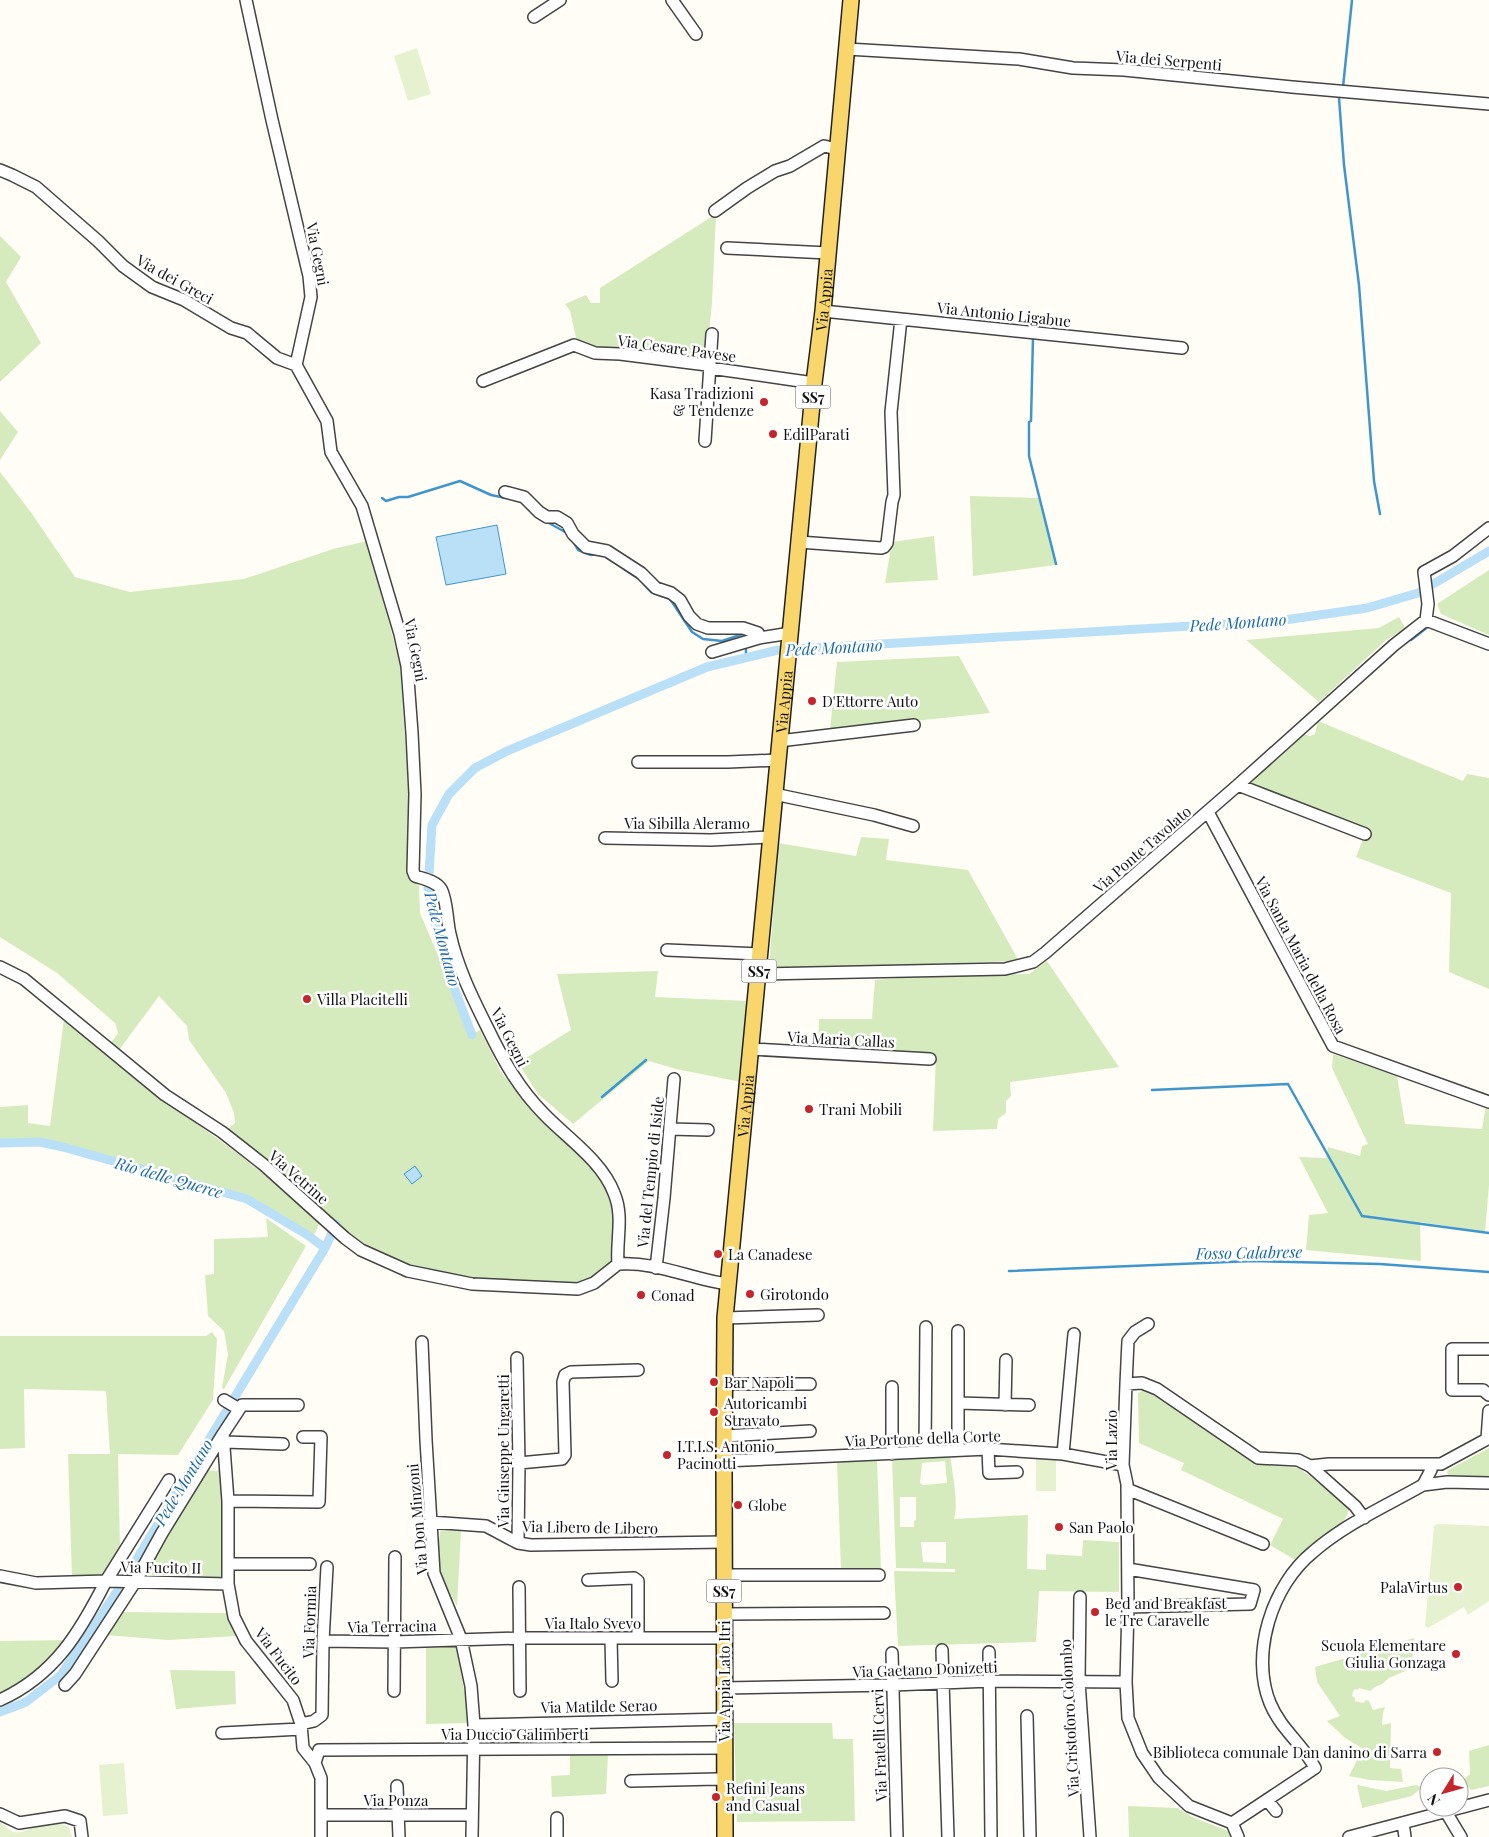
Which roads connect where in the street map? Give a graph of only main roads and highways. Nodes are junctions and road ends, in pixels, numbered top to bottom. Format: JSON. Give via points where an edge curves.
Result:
{"nodes":[{"id":1,"x":851,"y":0,"type":"edge"},
{"id":2,"x":724,"y":1344,"type":"joint"},
{"id":3,"x":725,"y":1837,"type":"edge"}],
"edges":[{"from":1,"to":2,"type":"main road","name":"Via Appia","number":"SS7","via":[[727,1284]]},
{"from":2,"to":3,"type":"main road","name":"Via Appia Lato Itri","number":"SS7"}]}
